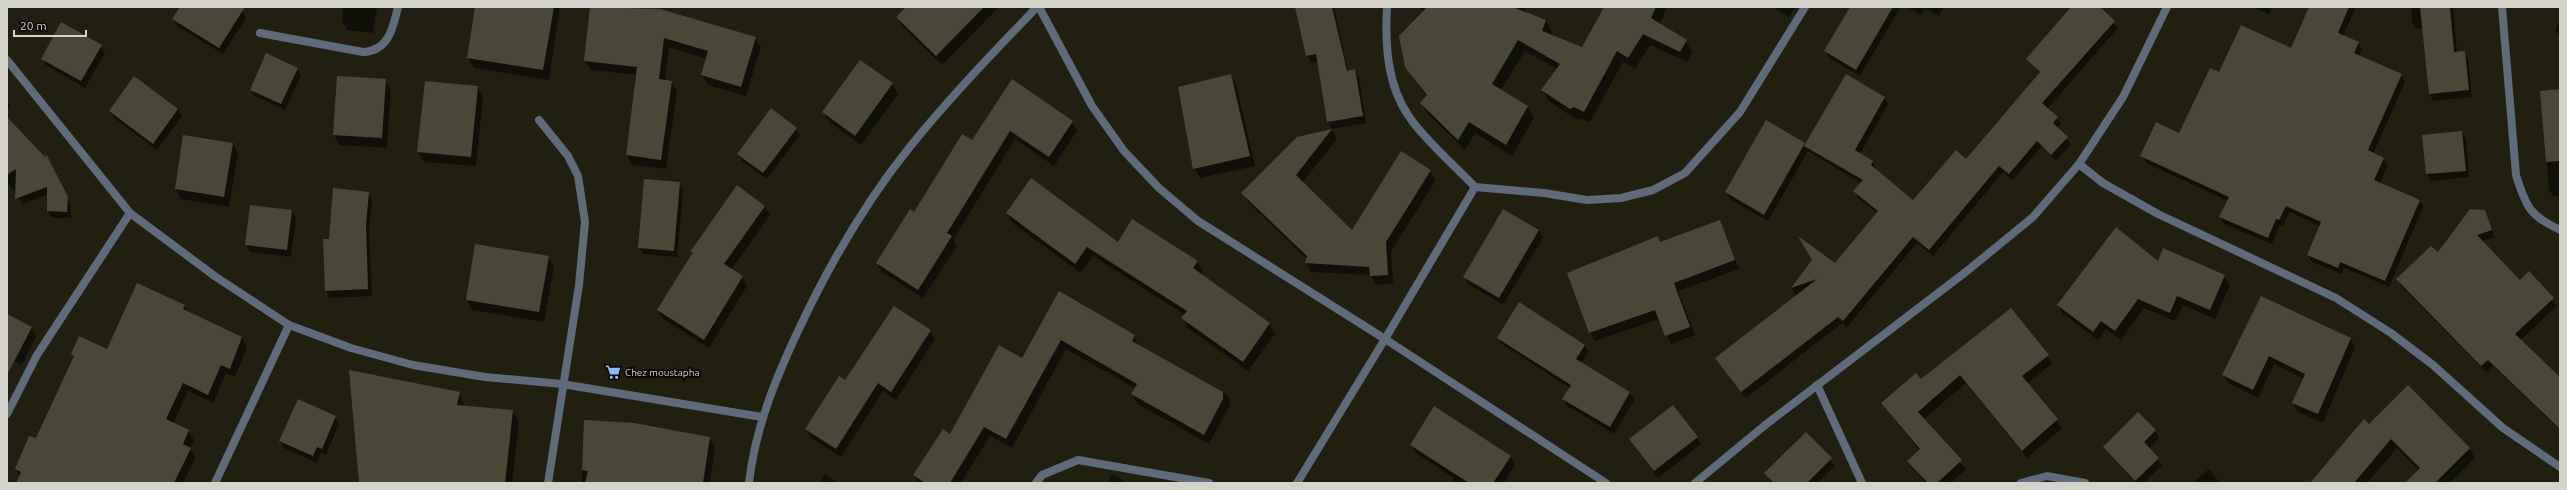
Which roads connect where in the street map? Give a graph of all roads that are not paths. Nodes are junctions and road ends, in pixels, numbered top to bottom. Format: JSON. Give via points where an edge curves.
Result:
{"nodes":[{"id":1,"x":398,"y":7,"type":"edge"},
{"id":2,"x":1038,"y":7,"type":"edge"},
{"id":3,"x":1387,"y":7,"type":"edge"},
{"id":4,"x":1805,"y":7,"type":"edge"},
{"id":5,"x":2167,"y":7,"type":"edge"},
{"id":6,"x":2502,"y":7,"type":"edge"},
{"id":7,"x":260,"y":33,"type":"dead end"},
{"id":8,"x":7,"y":60,"type":"edge"},
{"id":9,"x":539,"y":120,"type":"dead end"},
{"id":10,"x":2079,"y":164,"type":"junction"},
{"id":11,"x":1474,"y":187,"type":"junction"},
{"id":12,"x":130,"y":212,"type":"junction"},
{"id":13,"x":2560,"y":230,"type":"edge"},
{"id":14,"x":289,"y":326,"type":"junction"},
{"id":15,"x":1385,"y":340,"type":"junction"},
{"id":16,"x":562,"y":384,"type":"junction"},
{"id":17,"x":1817,"y":385,"type":"junction"},
{"id":18,"x":7,"y":414,"type":"edge"},
{"id":19,"x":762,"y":417,"type":"junction"},
{"id":20,"x":2560,"y":467,"type":"edge"},
{"id":21,"x":215,"y":483,"type":"edge"},
{"id":22,"x":548,"y":483,"type":"edge"},
{"id":23,"x":749,"y":483,"type":"edge"},
{"id":24,"x":1036,"y":483,"type":"edge"},
{"id":25,"x":1209,"y":483,"type":"edge"},
{"id":26,"x":1297,"y":483,"type":"edge"},
{"id":27,"x":1606,"y":483,"type":"edge"},
{"id":28,"x":1695,"y":483,"type":"edge"},
{"id":29,"x":1862,"y":483,"type":"edge"},
{"id":30,"x":2021,"y":483,"type":"edge"},
{"id":31,"x":2085,"y":483,"type":"edge"}],
"edges":[{"from":1,"to":7,"type":"street","via":[[393,30],[386,42],[374,52]]},
{"from":2,"to":15,"type":"street","via":[[1092,106],[1124,151],[1159,188],[1198,222]]},
{"from":2,"to":19,"type":"street","via":[[961,86],[908,149],[858,220],[812,300],[781,366]]},
{"from":3,"to":11,"type":"street","via":[[1387,53],[1394,85],[1410,118]]},
{"from":4,"to":11,"type":"street","via":[[1740,112],[1684,173],[1653,190],[1621,198],[1587,200],[1544,193]]},
{"from":5,"to":10,"type":"street","via":[[2123,97]]},
{"from":6,"to":13,"type":"street","via":[[2516,176],[2524,200],[2539,220]]},
{"from":8,"to":12,"type":"street"},
{"from":9,"to":16,"type":"street","via":[[564,150],[578,176],[585,222],[579,285]]},
{"from":10,"to":17,"type":"street","via":[[2033,217],[1967,271]]},
{"from":10,"to":20,"type":"street","via":[[2103,183],[2158,214],[2336,298],[2379,325],[2433,365],[2504,428]]},
{"from":11,"to":15,"type":"street"},
{"from":12,"to":14,"type":"street","via":[[216,277]]},
{"from":12,"to":18,"type":"street","via":[[37,355]]},
{"from":14,"to":16,"type":"street","via":[[351,348],[413,365]]},
{"from":14,"to":21,"type":"street"},
{"from":15,"to":26,"type":"street"},
{"from":15,"to":27,"type":"street"},
{"from":16,"to":19,"type":"street"},
{"from":16,"to":22,"type":"street"},
{"from":17,"to":28,"type":"street"},
{"from":17,"to":29,"type":"street"},
{"from":19,"to":23,"type":"street"},
{"from":24,"to":25,"type":"street","via":[[1042,475],[1078,460]]},
{"from":30,"to":31,"type":"street","via":[[2047,476]]}]}
